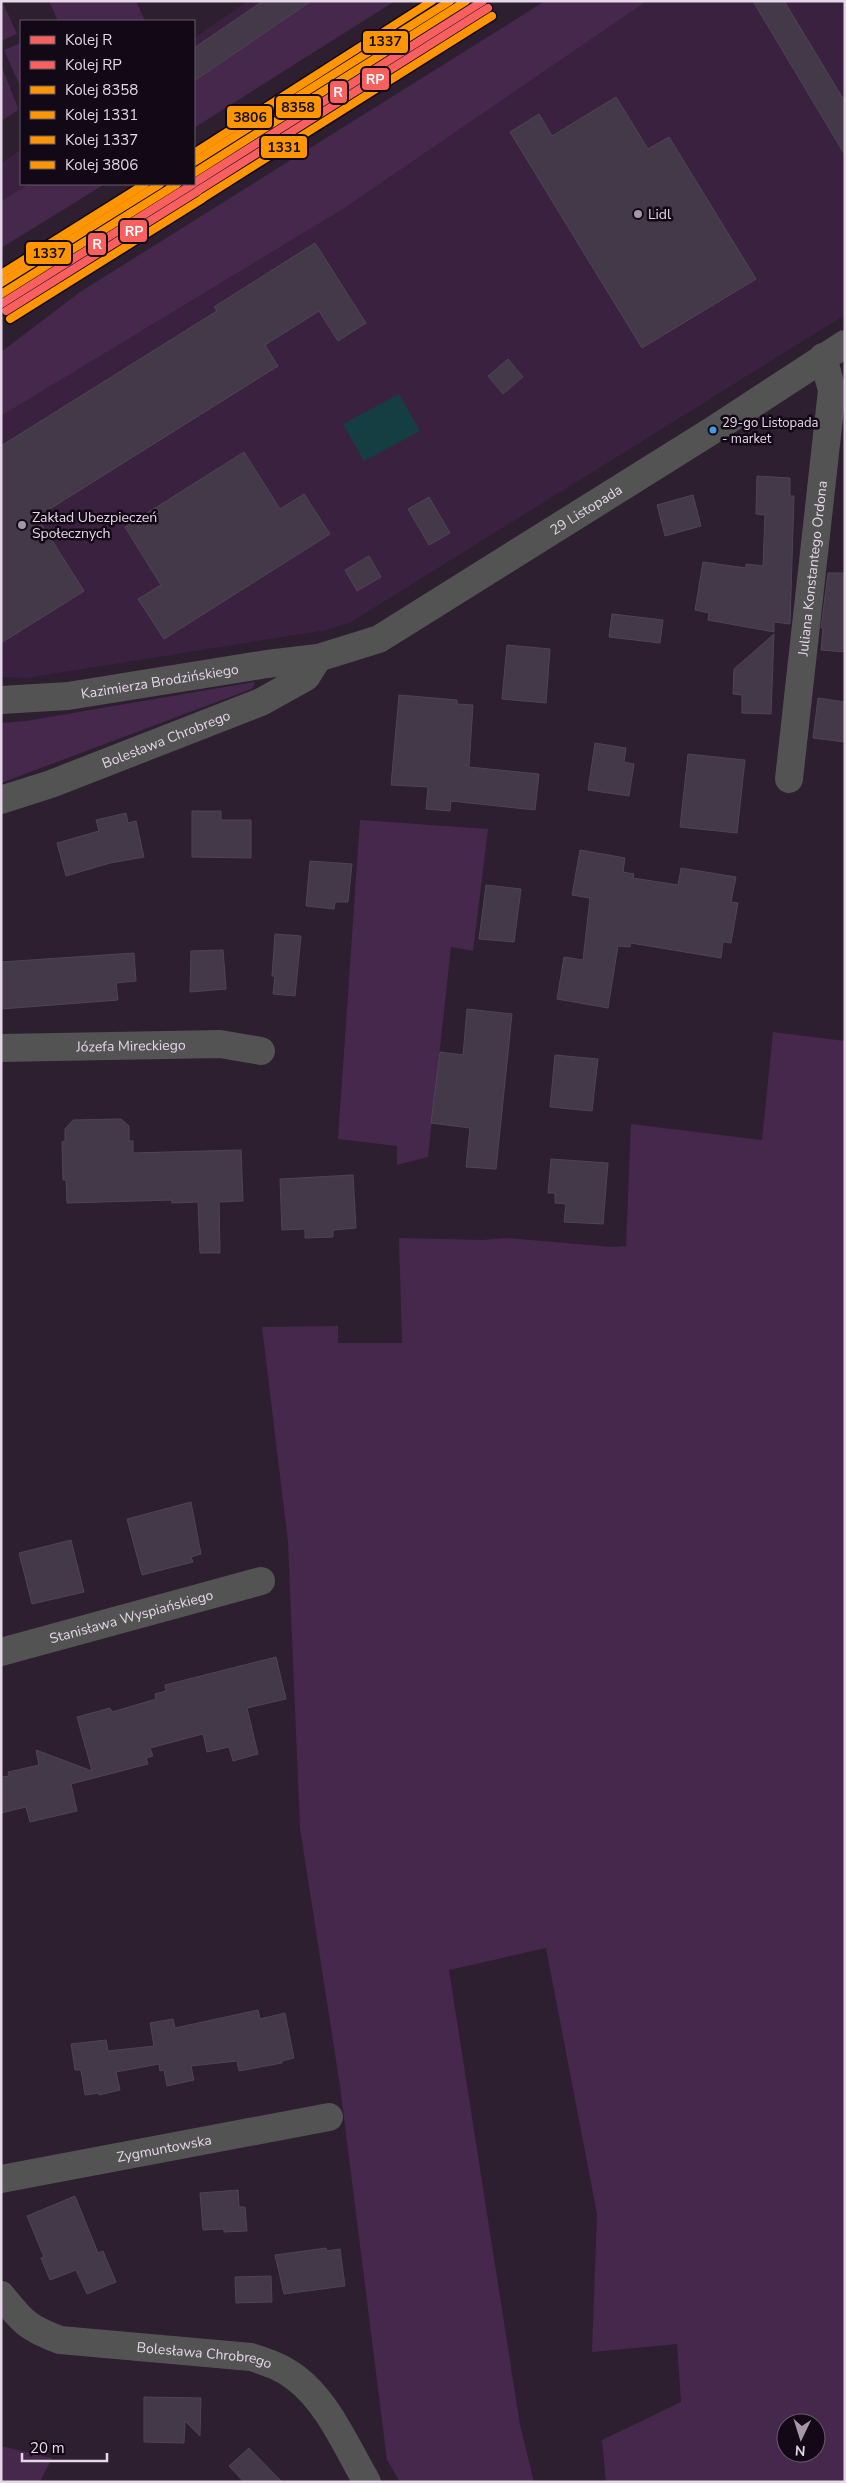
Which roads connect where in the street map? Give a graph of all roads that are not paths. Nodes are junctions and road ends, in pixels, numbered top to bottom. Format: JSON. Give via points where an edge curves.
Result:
{"nodes":[{"id":1,"x":834,"y":350,"type":"edge"},
{"id":2,"x":318,"y":658,"type":"junction"},
{"id":3,"x":1,"y":700,"type":"edge"},
{"id":4,"x":789,"y":779,"type":"dead end"},
{"id":5,"x":1,"y":800,"type":"edge"},
{"id":6,"x":1,"y":1048,"type":"edge"},
{"id":7,"x":261,"y":1051,"type":"dead end"},
{"id":8,"x":261,"y":1580,"type":"dead end"},
{"id":9,"x":1,"y":1652,"type":"edge"},
{"id":10,"x":328,"y":2117,"type":"dead end"},
{"id":11,"x":1,"y":2179,"type":"edge"},
{"id":12,"x":1,"y":2295,"type":"edge"},
{"id":13,"x":367,"y":2482,"type":"edge"}],
"edges":[{"from":1,"to":2,"type":"street","name":"29 Listopada","via":[[713,430],[378,639]]},
{"from":1,"to":4,"type":"street","name":"Juliana Konstantego Ordona"},
{"from":2,"to":3,"type":"street","name":"Kazimierza Brodzińskiego","via":[[68,696]]},
{"from":2,"to":5,"type":"street","name":"Bolesława Chrobrego","via":[[306,677],[261,702],[51,784]]},
{"from":6,"to":7,"type":"street","name":"Józefa Mireckiego","via":[[220,1044]]},
{"from":8,"to":9,"type":"street","name":"Stanisława Wyspiańskiego"},
{"from":10,"to":11,"type":"street","name":"Zygmuntowska"},
{"from":12,"to":13,"type":"street","name":"Bolesława Chrobrego","via":[[22,2322],[60,2340],[251,2357],[276,2366],[297,2378],[321,2405]]}]}
